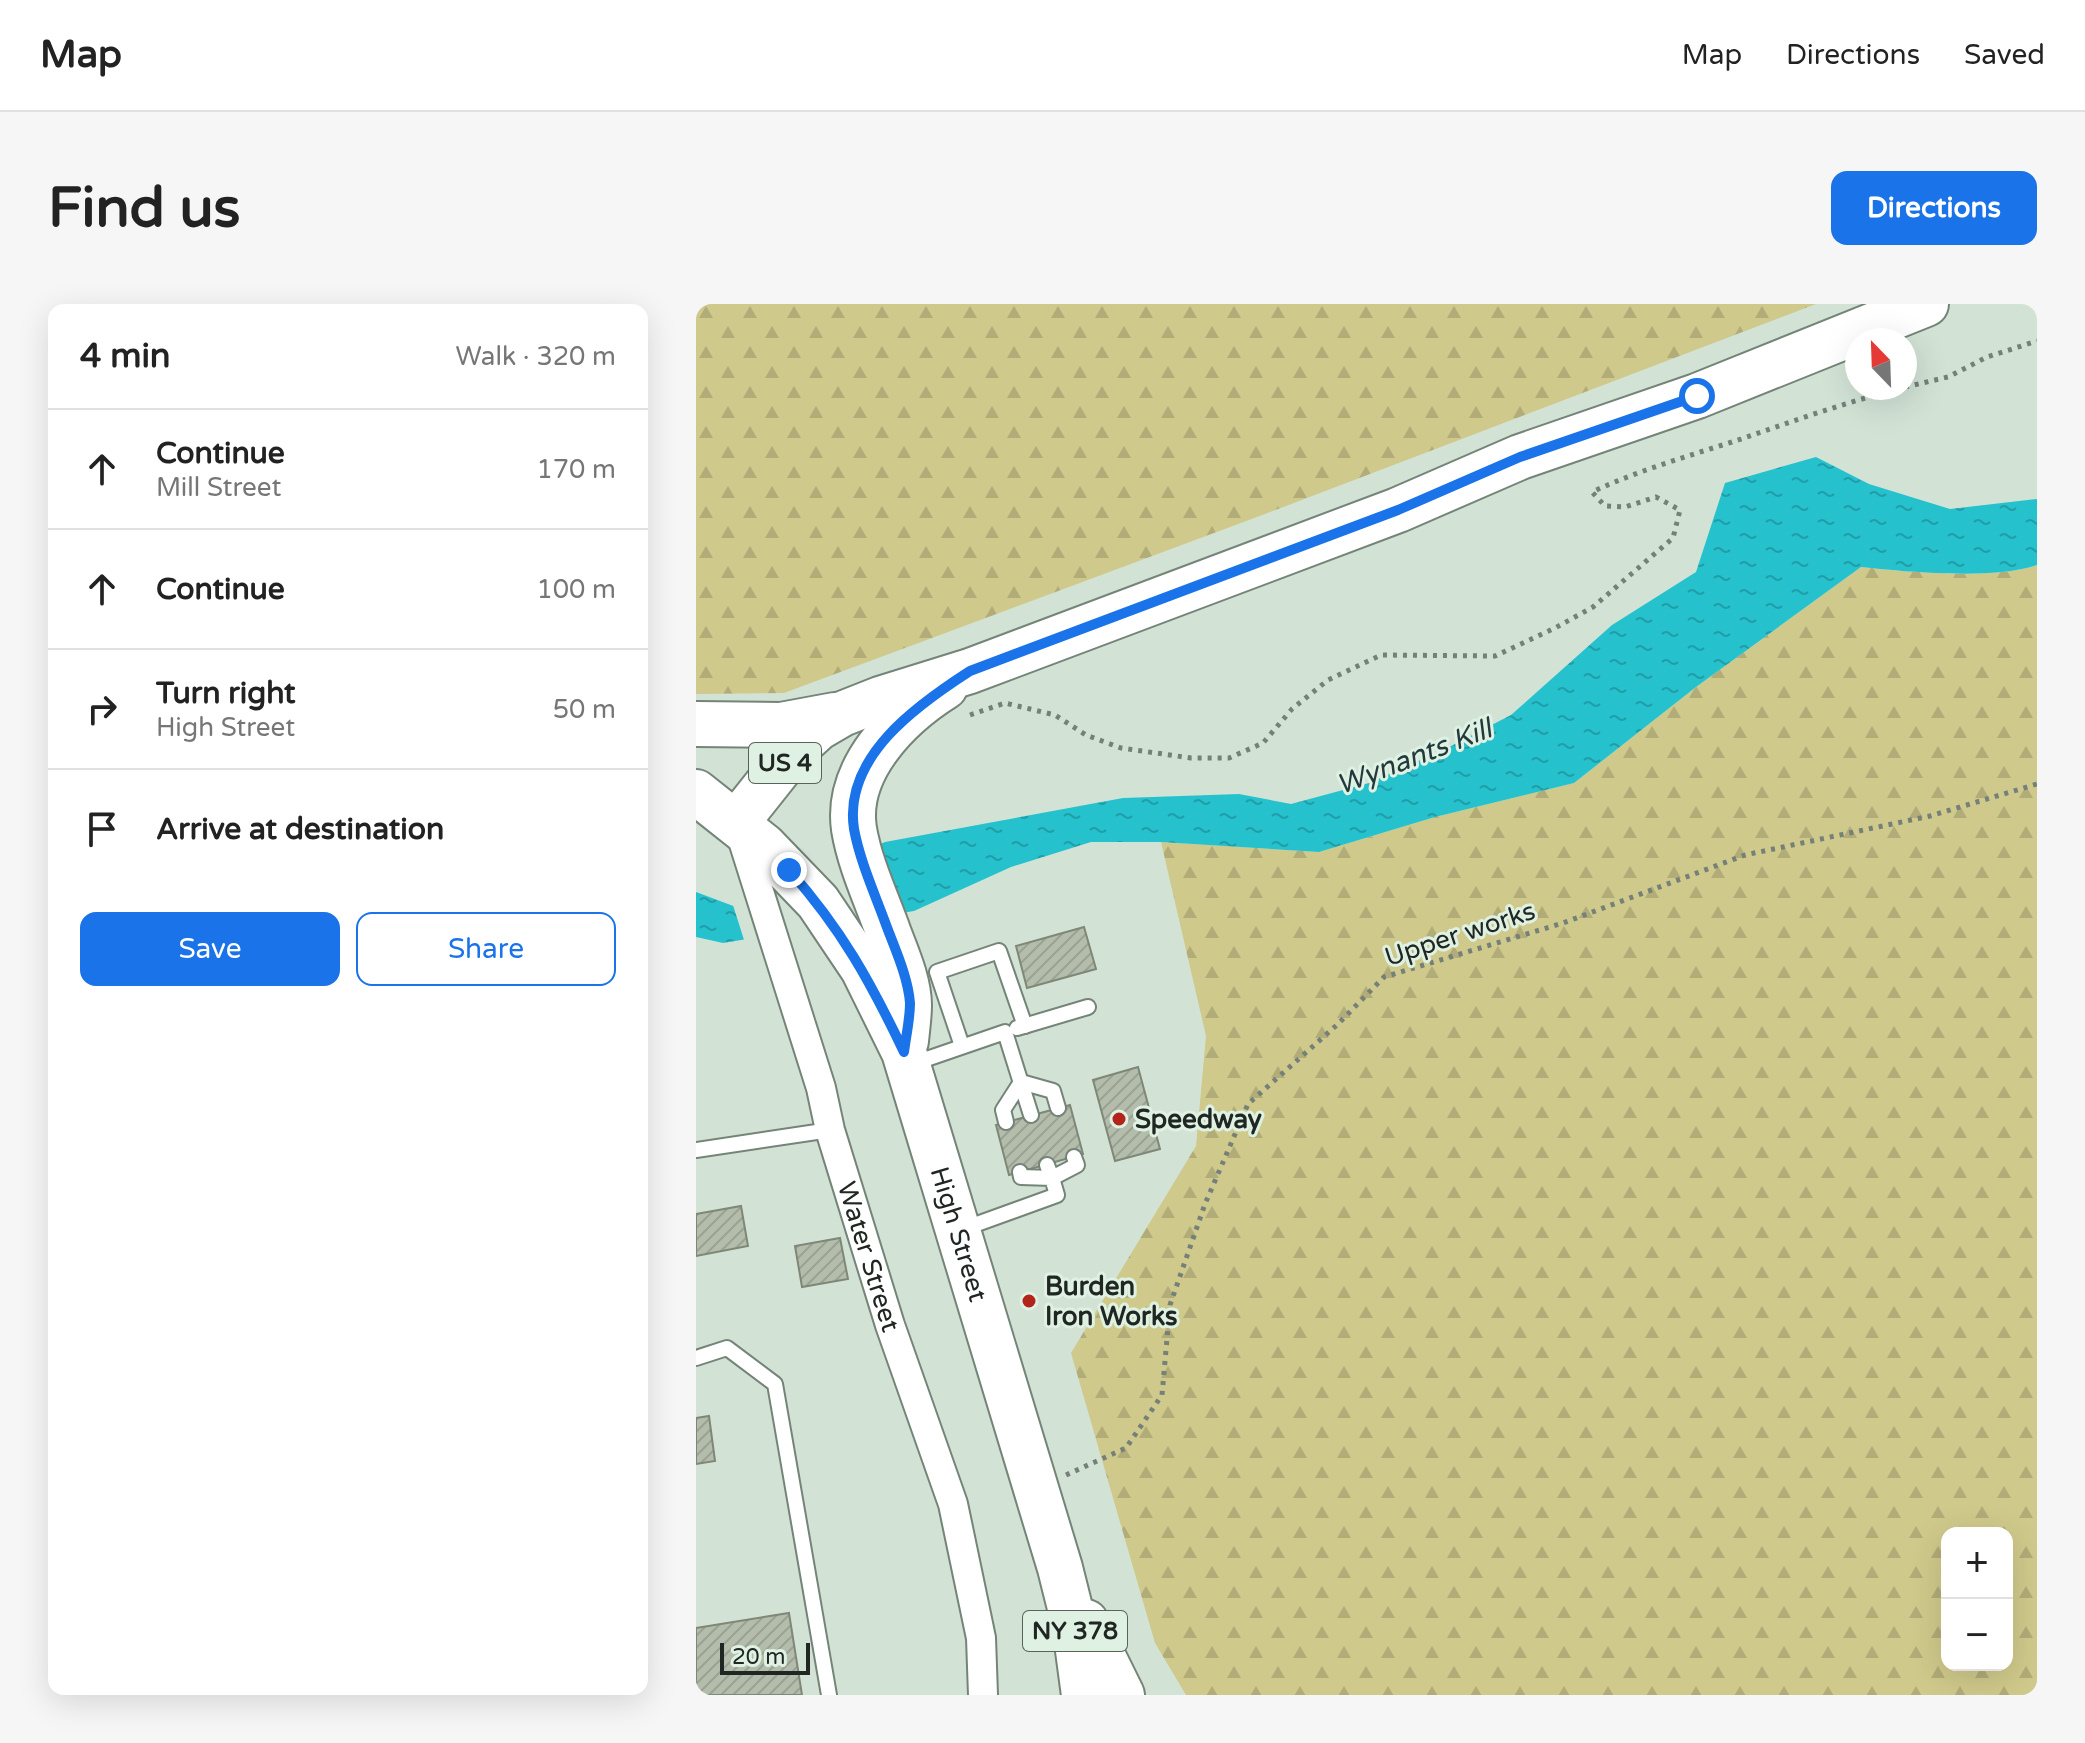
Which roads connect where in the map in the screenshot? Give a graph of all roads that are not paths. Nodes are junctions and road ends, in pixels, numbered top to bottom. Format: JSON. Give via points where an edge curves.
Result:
{"nodes":[{"id":1,"x":1926,"y":304,"type":"edge"},
{"id":2,"x":970,"y":671,"type":"junction"},
{"id":3,"x":842,"y":714,"type":"junction"},
{"id":4,"x":696,"y":724,"type":"edge"},
{"id":5,"x":696,"y":792,"type":"edge"},
{"id":6,"x":737,"y":822,"type":"junction"},
{"id":7,"x":774,"y":879,"type":"junction"},
{"id":8,"x":881,"y":963,"type":"junction"},
{"id":9,"x":1088,"y":1007,"type":"dead end"},
{"id":10,"x":1025,"y":1026,"type":"junction"},
{"id":11,"x":1005,"y":1032,"type":"junction"},
{"id":12,"x":962,"y":1046,"type":"junction"},
{"id":13,"x":906,"y":1058,"type":"junction"},
{"id":14,"x":1021,"y":1082,"type":"junction"},
{"id":15,"x":1058,"y":1108,"type":"dead end"},
{"id":16,"x":1031,"y":1115,"type":"dead end"},
{"id":17,"x":1006,"y":1122,"type":"dead end"},
{"id":18,"x":830,"y":1130,"type":"junction"},
{"id":19,"x":696,"y":1150,"type":"edge"},
{"id":20,"x":1074,"y":1157,"type":"dead end"},
{"id":21,"x":1049,"y":1171,"type":"junction"},
{"id":22,"x":1020,"y":1172,"type":"dead end"},
{"id":23,"x":958,"y":1230,"type":"junction"},
{"id":24,"x":696,"y":1358,"type":"edge"},
{"id":25,"x":1060,"y":1568,"type":"junction"},
{"id":26,"x":829,"y":1695,"type":"edge"},
{"id":27,"x":983,"y":1695,"type":"edge"},
{"id":28,"x":1084,"y":1695,"type":"edge"},
{"id":29,"x":1122,"y":1695,"type":"edge"}],
"edges":[{"from":1,"to":2,"type":"main road","number":"US 4"},
{"from":2,"to":3,"type":"main road","number":"US 4"},
{"from":2,"to":8,"type":"main road","via":[[914,710],[860,778],[854,826]]},
{"from":3,"to":4,"type":"main road","number":"US 4","via":[[781,725]]},
{"from":3,"to":6,"type":"main road","number":"US 4","via":[[795,749]]},
{"from":5,"to":6,"type":"main road","number":"US 4"},
{"from":6,"to":7,"type":"main road"},
{"from":7,"to":8,"type":"main road","via":[[818,902]]},
{"from":7,"to":18,"type":"street","name":"Water Street"},
{"from":8,"to":13,"type":"main road","via":[[910,1002]]},
{"from":9,"to":10,"type":"lane"},
{"from":10,"to":11,"type":"lane"},
{"from":10,"to":12,"type":"lane","via":[[999,951],[937,972]]},
{"from":11,"to":12,"type":"lane"},
{"from":11,"to":14,"type":"lane"},
{"from":12,"to":13,"type":"lane"},
{"from":13,"to":23,"type":"main road","name":"High Street","number":"NY 378"},
{"from":14,"to":15,"type":"lane","via":[[1053,1091]]},
{"from":14,"to":16,"type":"lane"},
{"from":14,"to":17,"type":"lane","via":[[1003,1110]]},
{"from":18,"to":19,"type":"lane"},
{"from":18,"to":27,"type":"street","name":"Water Street","via":[[953,1504],[981,1638]]},
{"from":20,"to":21,"type":"lane","via":[[1077,1165]]},
{"from":21,"to":22,"type":"lane","via":[[1021,1177]]},
{"from":21,"to":23,"type":"lane","via":[[1057,1195]]},
{"from":23,"to":25,"type":"main road","name":"High Street","number":"NY 378"},
{"from":24,"to":26,"type":"lane","via":[[727,1348],[775,1384]]},
{"from":25,"to":28,"type":"main road","name":"High Street","number":"NY 378"},
{"from":25,"to":29,"type":"main road"}]}
